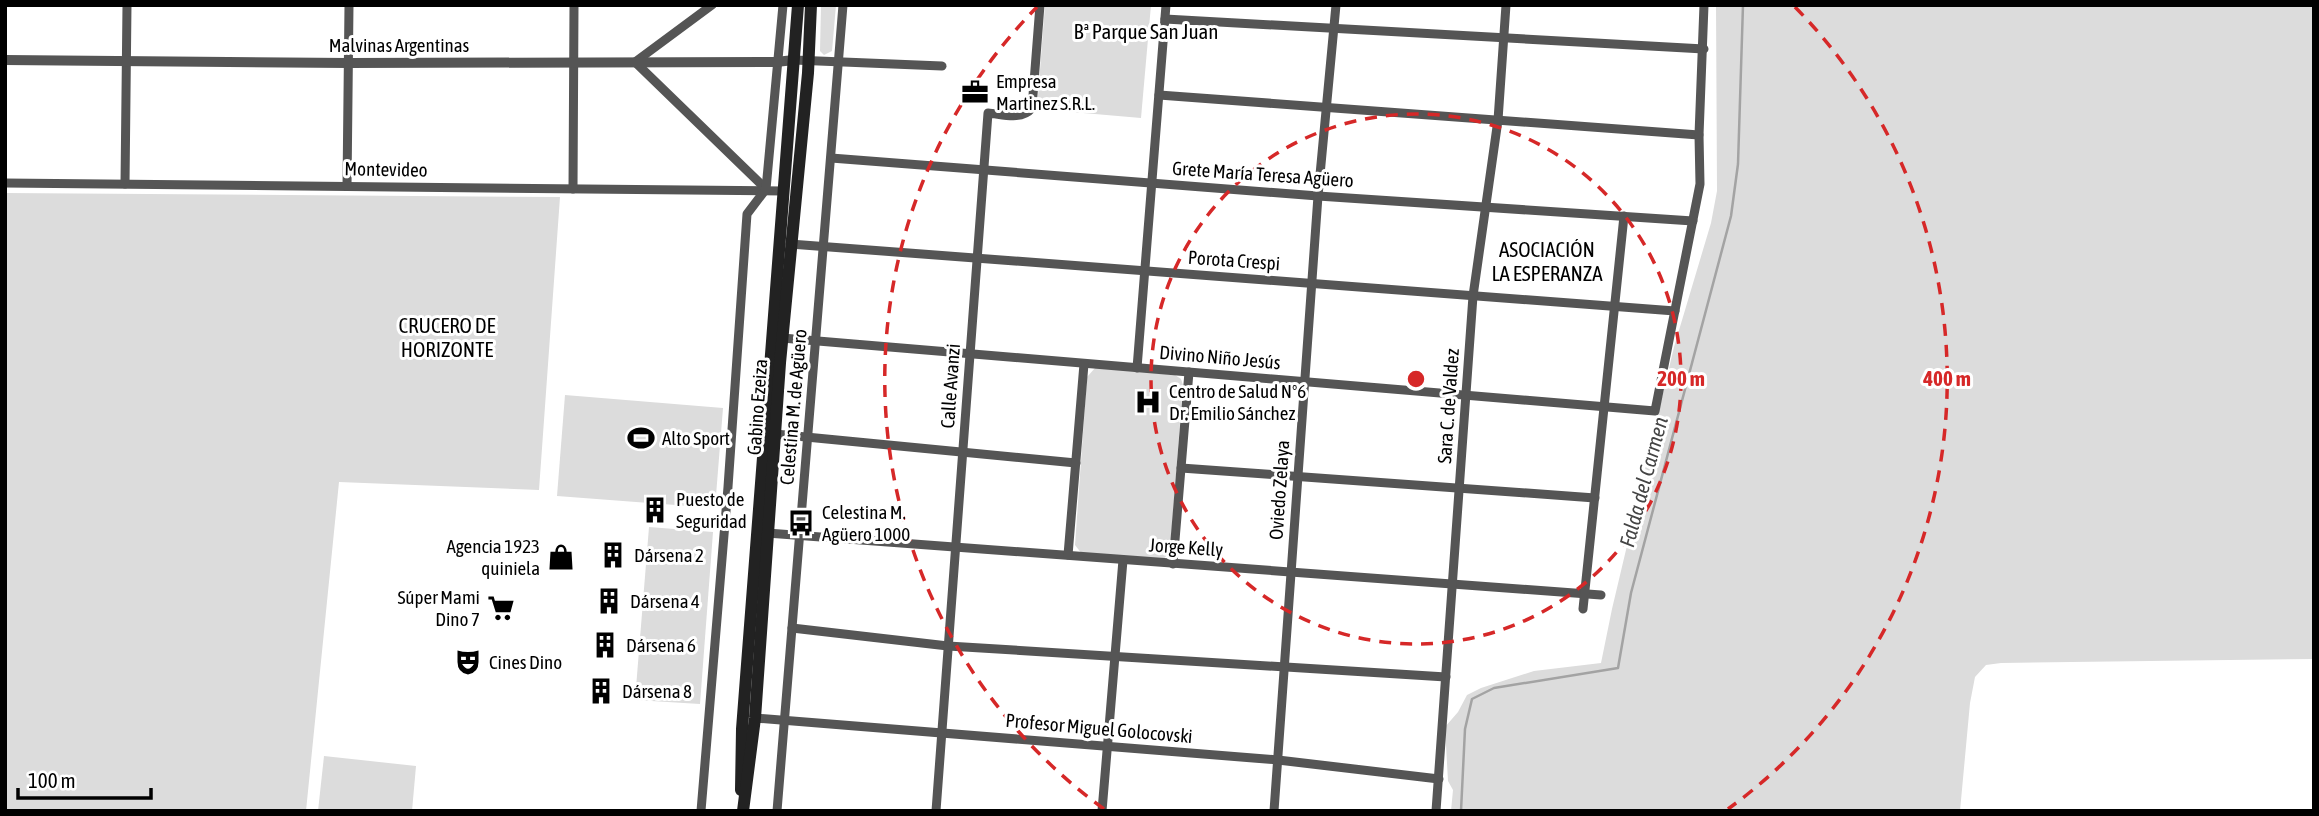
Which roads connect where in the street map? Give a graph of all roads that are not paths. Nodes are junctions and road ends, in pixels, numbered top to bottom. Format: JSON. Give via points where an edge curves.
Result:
{"nodes":[{"id":1,"x":127,"y":5,"type":"edge"},
{"id":2,"x":349,"y":5,"type":"edge"},
{"id":3,"x":574,"y":5,"type":"edge"},
{"id":4,"x":712,"y":5,"type":"edge"},
{"id":5,"x":783,"y":5,"type":"edge"},
{"id":6,"x":798,"y":5,"type":"edge"},
{"id":7,"x":811,"y":5,"type":"edge"},
{"id":8,"x":843,"y":5,"type":"edge"},
{"id":9,"x":1040,"y":5,"type":"edge"},
{"id":10,"x":1166,"y":5,"type":"edge"},
{"id":11,"x":1336,"y":5,"type":"edge"},
{"id":12,"x":1506,"y":5,"type":"edge"},
{"id":13,"x":1704,"y":5,"type":"edge"},
{"id":14,"x":1165,"y":19,"type":"junction"},
{"id":15,"x":1335,"y":29,"type":"junction"},
{"id":16,"x":1502,"y":38,"type":"junction"},
{"id":17,"x":1704,"y":50,"type":"junction"},
{"id":18,"x":5,"y":60,"type":"edge"},
{"id":19,"x":794,"y":60,"type":"junction"},
{"id":20,"x":126,"y":61,"type":"junction"},
{"id":21,"x":808,"y":61,"type":"junction"},
{"id":22,"x":839,"y":61,"type":"junction"},
{"id":23,"x":574,"y":62,"type":"junction"},
{"id":24,"x":635,"y":62,"type":"junction"},
{"id":25,"x":776,"y":62,"type":"junction"},
{"id":26,"x":348,"y":63,"type":"junction"},
{"id":27,"x":942,"y":65,"type":"dead end"},
{"id":28,"x":1159,"y":95,"type":"junction"},
{"id":29,"x":1327,"y":107,"type":"junction"},
{"id":30,"x":1498,"y":120,"type":"junction"},
{"id":31,"x":1699,"y":135,"type":"junction"},
{"id":32,"x":831,"y":158,"type":"junction"},
{"id":33,"x":984,"y":170,"type":"junction"},
{"id":34,"x":5,"y":183,"type":"edge"},
{"id":35,"x":1152,"y":183,"type":"junction"},
{"id":36,"x":125,"y":184,"type":"junction"},
{"id":37,"x":347,"y":187,"type":"junction"},
{"id":38,"x":573,"y":189,"type":"junction"},
{"id":39,"x":766,"y":189,"type":"junction"},
{"id":40,"x":783,"y":191,"type":"junction"},
{"id":41,"x":1318,"y":196,"type":"junction"},
{"id":42,"x":1484,"y":207,"type":"junction"},
{"id":43,"x":1624,"y":216,"type":"junction"},
{"id":44,"x":1693,"y":221,"type":"junction"},
{"id":45,"x":790,"y":244,"type":"junction"},
{"id":46,"x":823,"y":247,"type":"junction"},
{"id":47,"x":977,"y":258,"type":"junction"},
{"id":48,"x":1145,"y":271,"type":"junction"},
{"id":49,"x":1311,"y":284,"type":"junction"},
{"id":50,"x":1473,"y":296,"type":"junction"},
{"id":51,"x":1614,"y":307,"type":"junction"},
{"id":52,"x":1675,"y":312,"type":"junction"},
{"id":53,"x":782,"y":338,"type":"junction"},
{"id":54,"x":816,"y":341,"type":"junction"},
{"id":55,"x":970,"y":354,"type":"junction"},
{"id":56,"x":1084,"y":364,"type":"junction"},
{"id":57,"x":1137,"y":368,"type":"junction"},
{"id":58,"x":1189,"y":373,"type":"junction"},
{"id":59,"x":1304,"y":382,"type":"junction"},
{"id":60,"x":1466,"y":396,"type":"junction"},
{"id":61,"x":1605,"y":407,"type":"junction"},
{"id":62,"x":775,"y":434,"type":"junction"},
{"id":63,"x":808,"y":439,"type":"junction"},
{"id":64,"x":962,"y":453,"type":"junction"},
{"id":65,"x":1076,"y":463,"type":"junction"},
{"id":66,"x":1181,"y":468,"type":"junction"},
{"id":67,"x":1298,"y":478,"type":"junction"},
{"id":68,"x":1459,"y":489,"type":"junction"},
{"id":69,"x":1595,"y":498,"type":"junction"},
{"id":70,"x":767,"y":533,"type":"junction"},
{"id":71,"x":800,"y":536,"type":"junction"},
{"id":72,"x":956,"y":547,"type":"junction"},
{"id":73,"x":1068,"y":555,"type":"junction"},
{"id":74,"x":1123,"y":560,"type":"junction"},
{"id":75,"x":1173,"y":564,"type":"junction"},
{"id":76,"x":1291,"y":572,"type":"junction"},
{"id":77,"x":1452,"y":584,"type":"junction"},
{"id":78,"x":1585,"y":594,"type":"junction"},
{"id":79,"x":1601,"y":595,"type":"dead end"},
{"id":80,"x":1583,"y":609,"type":"dead end"},
{"id":81,"x":792,"y":628,"type":"junction"},
{"id":82,"x":948,"y":646,"type":"junction"},
{"id":83,"x":1115,"y":656,"type":"junction"},
{"id":84,"x":1284,"y":668,"type":"junction"},
{"id":85,"x":1446,"y":677,"type":"junction"},
{"id":86,"x":755,"y":718,"type":"junction"},
{"id":87,"x":785,"y":720,"type":"junction"},
{"id":88,"x":942,"y":732,"type":"junction"},
{"id":89,"x":1107,"y":748,"type":"junction"},
{"id":90,"x":1278,"y":760,"type":"junction"},
{"id":91,"x":1438,"y":779,"type":"junction"},
{"id":92,"x":702,"y":811,"type":"edge"},
{"id":93,"x":742,"y":811,"type":"edge"},
{"id":94,"x":777,"y":811,"type":"edge"},
{"id":95,"x":936,"y":811,"type":"edge"},
{"id":96,"x":1102,"y":811,"type":"edge"},
{"id":97,"x":1274,"y":811,"type":"edge"},
{"id":98,"x":1436,"y":811,"type":"edge"}],
"edges":[{"from":1,"to":20,"type":"street"},
{"from":2,"to":26,"type":"street"},
{"from":3,"to":23,"type":"street"},
{"from":4,"to":24,"type":"street"},
{"from":5,"to":25,"type":"street"},
{"from":6,"to":19,"type":"main road","name":"Gabino Ezeiza"},
{"from":7,"to":21,"type":"main road","name":"Gabino Ezeiza"},
{"from":8,"to":22,"type":"street","name":"Celestina M. de Agüero"},
{"from":9,"to":33,"type":"street","name":"Calle Avanzi","via":[[1031,108],[1017,116],[988,113]]},
{"from":10,"to":14,"type":"street"},
{"from":11,"to":15,"type":"street","name":"Oviedo Zelaya"},
{"from":12,"to":16,"type":"street","name":"Sara C. de Valdez"},
{"from":13,"to":17,"type":"street"},
{"from":14,"to":15,"type":"street"},
{"from":14,"to":28,"type":"street"},
{"from":15,"to":16,"type":"street"},
{"from":15,"to":29,"type":"street","name":"Oviedo Zelaya"},
{"from":16,"to":17,"type":"street"},
{"from":16,"to":30,"type":"street","name":"Sara C. de Valdez"},
{"from":17,"to":31,"type":"street"},
{"from":18,"to":20,"type":"street","name":"Malvinas Argentinas"},
{"from":19,"to":21,"type":"street"},
{"from":19,"to":25,"type":"street","name":"Malvinas Argentinas"},
{"from":19,"to":40,"type":"main road","name":"Gabino Ezeiza"},
{"from":20,"to":26,"type":"street","name":"Malvinas Argentinas"},
{"from":20,"to":36,"type":"street"},
{"from":21,"to":22,"type":"street"},
{"from":21,"to":45,"type":"main road","name":"Gabino Ezeiza"},
{"from":22,"to":27,"type":"street"},
{"from":22,"to":32,"type":"street","name":"Celestina M. de Agüero"},
{"from":23,"to":24,"type":"street","name":"Malvinas Argentinas"},
{"from":23,"to":26,"type":"street","name":"Malvinas Argentinas"},
{"from":23,"to":38,"type":"street"},
{"from":24,"to":25,"type":"street","name":"Malvinas Argentinas"},
{"from":24,"to":39,"type":"street"},
{"from":25,"to":39,"type":"street"},
{"from":26,"to":37,"type":"street"},
{"from":28,"to":29,"type":"street"},
{"from":28,"to":35,"type":"street"},
{"from":29,"to":30,"type":"street"},
{"from":29,"to":41,"type":"street","name":"Oviedo Zelaya"},
{"from":30,"to":31,"type":"street"},
{"from":30,"to":42,"type":"street","name":"Sara C. de Valdez"},
{"from":31,"to":44,"type":"street","via":[[1700,184]]},
{"from":32,"to":33,"type":"street","name":"Grete María Teresa Agüero"},
{"from":32,"to":46,"type":"street","name":"Celestina M. de Agüero"},
{"from":33,"to":35,"type":"street","name":"Grete María Teresa Agüero"},
{"from":33,"to":47,"type":"street","name":"Calle Avanzi"},
{"from":34,"to":36,"type":"street","name":"Montevideo"},
{"from":35,"to":41,"type":"street","name":"Grete María Teresa Agüero"},
{"from":35,"to":48,"type":"street"},
{"from":36,"to":37,"type":"street","name":"Montevideo"},
{"from":37,"to":38,"type":"street","name":"Montevideo"},
{"from":38,"to":39,"type":"street","name":"Montevideo"},
{"from":39,"to":40,"type":"street","name":"Montevideo"},
{"from":39,"to":92,"type":"street","via":[[747,214]]},
{"from":40,"to":93,"type":"main road","name":"Gabino Ezeiza","via":[[742,730]]},
{"from":41,"to":42,"type":"street","name":"Grete María Teresa Agüero"},
{"from":41,"to":49,"type":"street","name":"Oviedo Zelaya"},
{"from":42,"to":43,"type":"street","name":"Grete María Teresa Agüero"},
{"from":42,"to":50,"type":"street","name":"Sara C. de Valdez"},
{"from":43,"to":44,"type":"street","name":"Grete María Teresa Agüero"},
{"from":43,"to":51,"type":"street"},
{"from":44,"to":52,"type":"street"},
{"from":45,"to":46,"type":"street","name":"Porota Crespi"},
{"from":45,"to":53,"type":"main road","name":"Gabino Ezeiza"},
{"from":46,"to":47,"type":"street","name":"Porota Crespi"},
{"from":46,"to":54,"type":"street","name":"Celestina M. de Agüero"},
{"from":47,"to":48,"type":"street","name":"Porota Crespi"},
{"from":47,"to":55,"type":"street","name":"Calle Avanzi"},
{"from":48,"to":49,"type":"street","name":"Porota Crespi"},
{"from":48,"to":57,"type":"street"},
{"from":49,"to":50,"type":"street","name":"Porota Crespi"},
{"from":49,"to":59,"type":"street","name":"Oviedo Zelaya"},
{"from":50,"to":51,"type":"street","name":"Porota Crespi"},
{"from":50,"to":60,"type":"street","name":"Sara C. de Valdez"},
{"from":51,"to":52,"type":"street","name":"Porota Crespi"},
{"from":51,"to":61,"type":"street"},
{"from":52,"to":61,"type":"street","name":"Divino Niño Jesús","via":[[1655,411]]},
{"from":53,"to":54,"type":"street","name":"Divino Niño Jesús"},
{"from":53,"to":62,"type":"main road","name":"Gabino Ezeiza"},
{"from":54,"to":55,"type":"street","name":"Divino Niño Jesús"},
{"from":54,"to":63,"type":"street","name":"Celestina M. de Agüero"},
{"from":55,"to":56,"type":"street","name":"Divino Niño Jesús"},
{"from":55,"to":64,"type":"street","name":"Calle Avanzi"},
{"from":56,"to":57,"type":"street","name":"Divino Niño Jesús"},
{"from":56,"to":65,"type":"street"},
{"from":57,"to":58,"type":"street","name":"Divino Niño Jesús"},
{"from":58,"to":59,"type":"street","name":"Divino Niño Jesús"},
{"from":58,"to":66,"type":"street"},
{"from":59,"to":60,"type":"street","name":"Divino Niño Jesús"},
{"from":59,"to":67,"type":"street","name":"Oviedo Zelaya"},
{"from":60,"to":61,"type":"street","name":"Divino Niño Jesús"},
{"from":60,"to":68,"type":"street","name":"Sara C. de Valdez"},
{"from":61,"to":69,"type":"street"},
{"from":62,"to":63,"type":"street"},
{"from":62,"to":70,"type":"main road","name":"Gabino Ezeiza"},
{"from":63,"to":64,"type":"street"},
{"from":63,"to":71,"type":"street","name":"Celestina M. de Agüero"},
{"from":64,"to":65,"type":"street"},
{"from":64,"to":72,"type":"street","name":"Calle Avanzi"},
{"from":65,"to":73,"type":"street"},
{"from":66,"to":67,"type":"street"},
{"from":66,"to":75,"type":"street"},
{"from":67,"to":68,"type":"street"},
{"from":67,"to":76,"type":"street","name":"Oviedo Zelaya"},
{"from":68,"to":69,"type":"street"},
{"from":68,"to":77,"type":"street","name":"Sara C. de Valdez"},
{"from":69,"to":78,"type":"street"},
{"from":70,"to":71,"type":"street","name":"Jorge Kelly"},
{"from":70,"to":86,"type":"main road","name":"Gabino Ezeiza"},
{"from":71,"to":72,"type":"street","name":"Jorge Kelly"},
{"from":71,"to":81,"type":"street","name":"Celestina M. de Agüero"},
{"from":72,"to":73,"type":"street","name":"Jorge Kelly"},
{"from":72,"to":82,"type":"street","name":"Calle Avanzi"},
{"from":73,"to":74,"type":"street","name":"Jorge Kelly"},
{"from":74,"to":75,"type":"street","name":"Jorge Kelly"},
{"from":74,"to":83,"type":"street"},
{"from":75,"to":76,"type":"street","name":"Jorge Kelly"},
{"from":76,"to":77,"type":"street","name":"Jorge Kelly"},
{"from":76,"to":84,"type":"street","name":"Oviedo Zelaya"},
{"from":77,"to":78,"type":"street","name":"Jorge Kelly"},
{"from":77,"to":85,"type":"street","name":"Sara C. de Valdez"},
{"from":78,"to":79,"type":"street","name":"Jorge Kelly"},
{"from":78,"to":80,"type":"street"},
{"from":81,"to":82,"type":"street"},
{"from":81,"to":87,"type":"street","name":"Celestina M. de Agüero"},
{"from":82,"to":83,"type":"street"},
{"from":82,"to":88,"type":"street","name":"Calle Avanzi"},
{"from":83,"to":84,"type":"street"},
{"from":83,"to":89,"type":"street"},
{"from":84,"to":85,"type":"street"},
{"from":84,"to":90,"type":"street","name":"Oviedo Zelaya"},
{"from":85,"to":91,"type":"street","name":"Sara C. de Valdez"},
{"from":86,"to":87,"type":"street","name":"Profesor Miguel Golocovski"},
{"from":86,"to":93,"type":"main road","name":"Gabino Ezeiza"},
{"from":87,"to":88,"type":"street","name":"Profesor Miguel Golocovski"},
{"from":87,"to":94,"type":"street","name":"Celestina M. de Agüero"},
{"from":88,"to":89,"type":"street","name":"Profesor Miguel Golocovski"},
{"from":88,"to":95,"type":"street","name":"Calle Avanzi"},
{"from":89,"to":90,"type":"street","name":"Profesor Miguel Golocovski"},
{"from":89,"to":96,"type":"street"},
{"from":90,"to":91,"type":"street","name":"Profesor Miguel Golocovski"},
{"from":90,"to":97,"type":"street","name":"Oviedo Zelaya"},
{"from":91,"to":98,"type":"street","name":"Sara C. de Valdez"}]}
